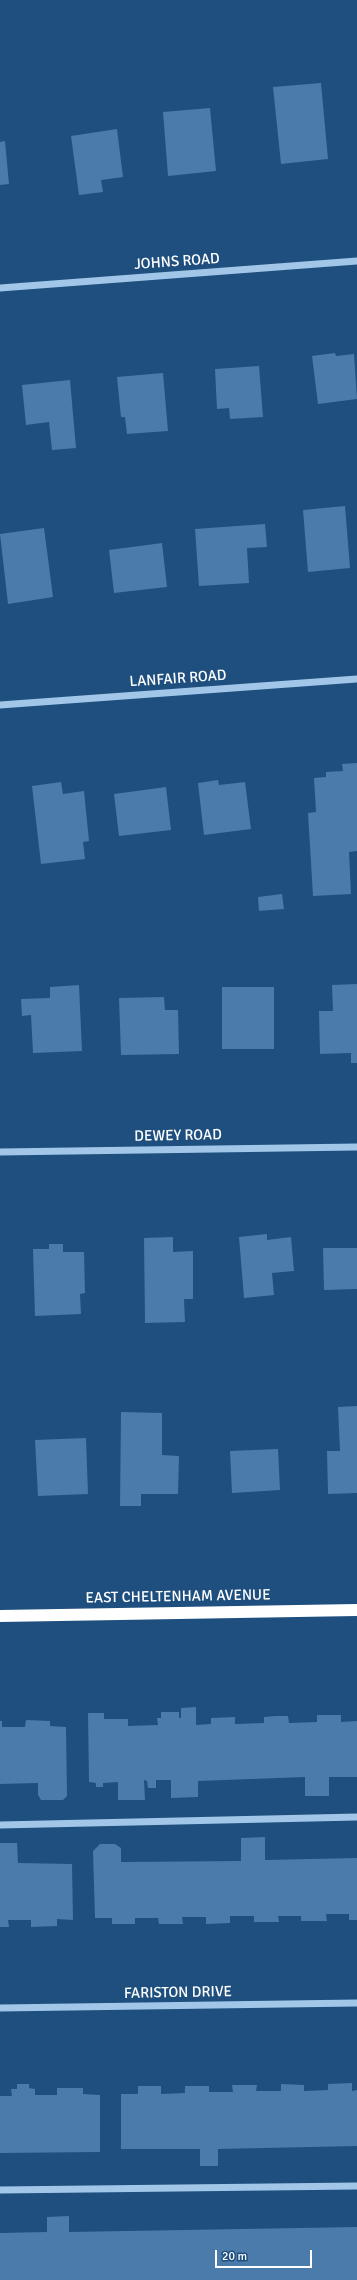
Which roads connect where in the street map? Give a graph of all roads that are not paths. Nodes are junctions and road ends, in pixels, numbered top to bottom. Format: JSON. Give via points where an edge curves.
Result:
{"nodes":[{"id":1,"x":357,"y":261,"type":"edge"},
{"id":2,"x":0,"y":288,"type":"edge"},
{"id":3,"x":357,"y":679,"type":"edge"},
{"id":4,"x":0,"y":705,"type":"edge"},
{"id":5,"x":357,"y":1146,"type":"edge"},
{"id":6,"x":0,"y":1152,"type":"edge"},
{"id":7,"x":357,"y":1610,"type":"edge"},
{"id":8,"x":0,"y":1616,"type":"edge"},
{"id":9,"x":357,"y":1817,"type":"edge"},
{"id":10,"x":0,"y":1825,"type":"edge"},
{"id":11,"x":357,"y":2003,"type":"edge"},
{"id":12,"x":0,"y":2008,"type":"edge"},
{"id":13,"x":357,"y":2186,"type":"edge"},
{"id":14,"x":0,"y":2190,"type":"edge"}],
"edges":[{"from":1,"to":2,"type":"street","name":"JOHNS ROAD"},
{"from":3,"to":4,"type":"street","name":"LANFAIR ROAD"},
{"from":5,"to":6,"type":"street","name":"DEWEY ROAD"},
{"from":7,"to":8,"type":"highway","name":"EAST CHELTENHAM AVENUE"},
{"from":9,"to":10,"type":"street"},
{"from":11,"to":12,"type":"street","name":"FARISTON DRIVE"},
{"from":13,"to":14,"type":"street"}]}
